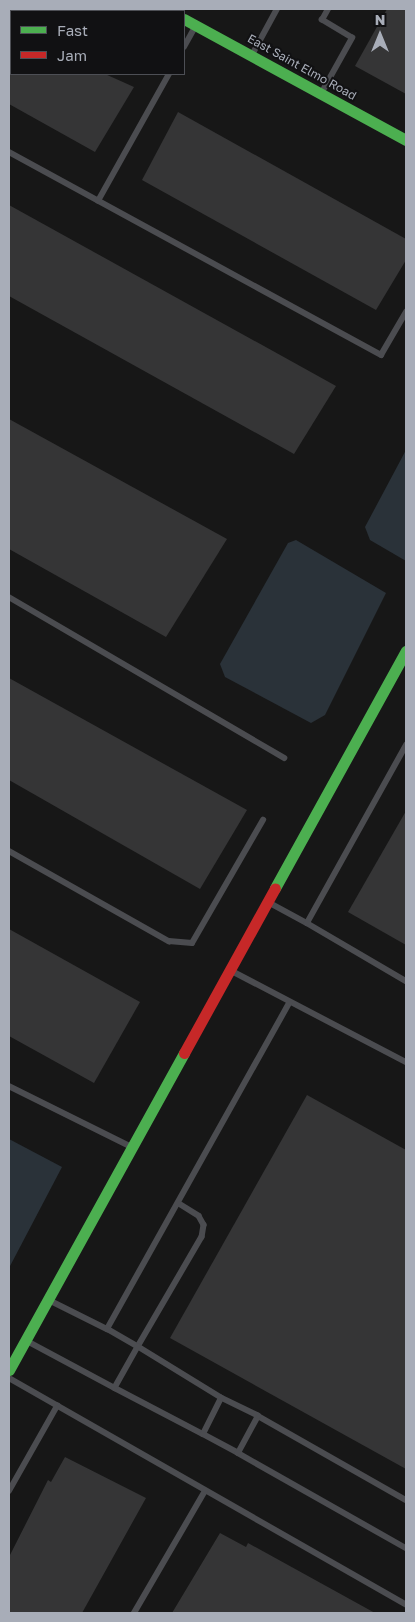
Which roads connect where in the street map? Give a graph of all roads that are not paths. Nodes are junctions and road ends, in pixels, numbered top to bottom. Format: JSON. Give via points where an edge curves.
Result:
{"nodes":[{"id":1,"x":166,"y":9,"type":"edge"},
{"id":2,"x":277,"y":9,"type":"edge"},
{"id":3,"x":328,"y":9,"type":"edge"},
{"id":4,"x":170,"y":10,"type":"edge"},
{"id":5,"x":185,"y":19,"type":"edge"},
{"id":6,"x":196,"y":25,"type":"junction"},
{"id":7,"x":185,"y":45,"type":"edge"},
{"id":8,"x":252,"y":56,"type":"junction"},
{"id":9,"x":168,"y":75,"type":"edge"},
{"id":10,"x":322,"y":94,"type":"junction"},
{"id":11,"x":406,"y":140,"type":"edge"},
{"id":12,"x":9,"y":152,"type":"edge"},
{"id":13,"x":98,"y":201,"type":"junction"},
{"id":14,"x":406,"y":312,"type":"edge"},
{"id":15,"x":9,"y":597,"type":"edge"},
{"id":16,"x":406,"y":651,"type":"edge"},
{"id":17,"x":406,"y":745,"type":"edge"},
{"id":18,"x":284,"y":758,"type":"dead end"},
{"id":19,"x":263,"y":820,"type":"dead end"},
{"id":20,"x":9,"y":851,"type":"edge"},
{"id":21,"x":268,"y":902,"type":"junction"},
{"id":22,"x":307,"y":923,"type":"junction"},
{"id":23,"x":230,"y":970,"type":"junction"},
{"id":24,"x":406,"y":981,"type":"edge"},
{"id":25,"x":289,"y":1003,"type":"junction"},
{"id":26,"x":406,"y":1062,"type":"edge"},
{"id":27,"x":9,"y":1086,"type":"edge"},
{"id":28,"x":132,"y":1147,"type":"junction"},
{"id":29,"x":180,"y":1204,"type":"junction"},
{"id":30,"x":48,"y":1300,"type":"junction"},
{"id":31,"x":108,"y":1329,"type":"junction"},
{"id":32,"x":25,"y":1340,"type":"junction"},
{"id":33,"x":138,"y":1347,"type":"junction"},
{"id":34,"x":9,"y":1370,"type":"edge"},
{"id":35,"x":9,"y":1378,"type":"edge"},
{"id":36,"x":115,"y":1388,"type":"junction"},
{"id":37,"x":221,"y":1398,"type":"junction"},
{"id":38,"x":57,"y":1406,"type":"junction"},
{"id":39,"x":258,"y":1416,"type":"junction"},
{"id":40,"x":203,"y":1434,"type":"junction"},
{"id":41,"x":238,"y":1454,"type":"junction"},
{"id":42,"x":9,"y":1490,"type":"edge"},
{"id":43,"x":205,"y":1492,"type":"junction"},
{"id":44,"x":406,"y":1500,"type":"edge"},
{"id":45,"x":406,"y":1548,"type":"edge"},
{"id":46,"x":406,"y":1604,"type":"edge"},
{"id":47,"x":134,"y":1613,"type":"edge"}],
"edges":[{"from":1,"to":4,"type":"street"},
{"from":2,"to":8,"type":"lane"},
{"from":3,"to":10,"type":"lane","via":[[322,20],[352,38]]},
{"from":5,"to":6,"type":"street","name":"East Saint Elmo Road"},
{"from":6,"to":7,"type":"lane"},
{"from":6,"to":8,"type":"street","name":"East Saint Elmo Road"},
{"from":8,"to":10,"type":"street","name":"East Saint Elmo Road"},
{"from":9,"to":13,"type":"lane"},
{"from":10,"to":11,"type":"street","name":"East Saint Elmo Road"},
{"from":12,"to":13,"type":"lane"},
{"from":13,"to":14,"type":"lane","via":[[381,355]]},
{"from":15,"to":18,"type":"lane"},
{"from":16,"to":21,"type":"street"},
{"from":17,"to":22,"type":"lane"},
{"from":19,"to":20,"type":"lane","via":[[192,943],[169,941]]},
{"from":21,"to":22,"type":"lane"},
{"from":21,"to":23,"type":"street"},
{"from":22,"to":24,"type":"lane"},
{"from":23,"to":25,"type":"lane"},
{"from":23,"to":28,"type":"street"},
{"from":25,"to":26,"type":"lane"},
{"from":25,"to":29,"type":"lane"},
{"from":27,"to":28,"type":"lane"},
{"from":28,"to":30,"type":"street"},
{"from":29,"to":31,"type":"lane"},
{"from":29,"to":33,"type":"lane","via":[[199,1216],[204,1225],[202,1238]]},
{"from":30,"to":31,"type":"lane"},
{"from":30,"to":32,"type":"street"},
{"from":31,"to":33,"type":"lane"},
{"from":32,"to":34,"type":"street"},
{"from":32,"to":36,"type":"lane"},
{"from":33,"to":36,"type":"lane"},
{"from":33,"to":37,"type":"lane"},
{"from":35,"to":38,"type":"lane"},
{"from":36,"to":40,"type":"lane"},
{"from":37,"to":39,"type":"lane"},
{"from":37,"to":40,"type":"lane"},
{"from":38,"to":42,"type":"lane"},
{"from":38,"to":43,"type":"lane"},
{"from":39,"to":41,"type":"lane"},
{"from":39,"to":44,"type":"lane"},
{"from":40,"to":41,"type":"lane"},
{"from":41,"to":45,"type":"lane"},
{"from":43,"to":46,"type":"lane"},
{"from":43,"to":47,"type":"lane"}]}
